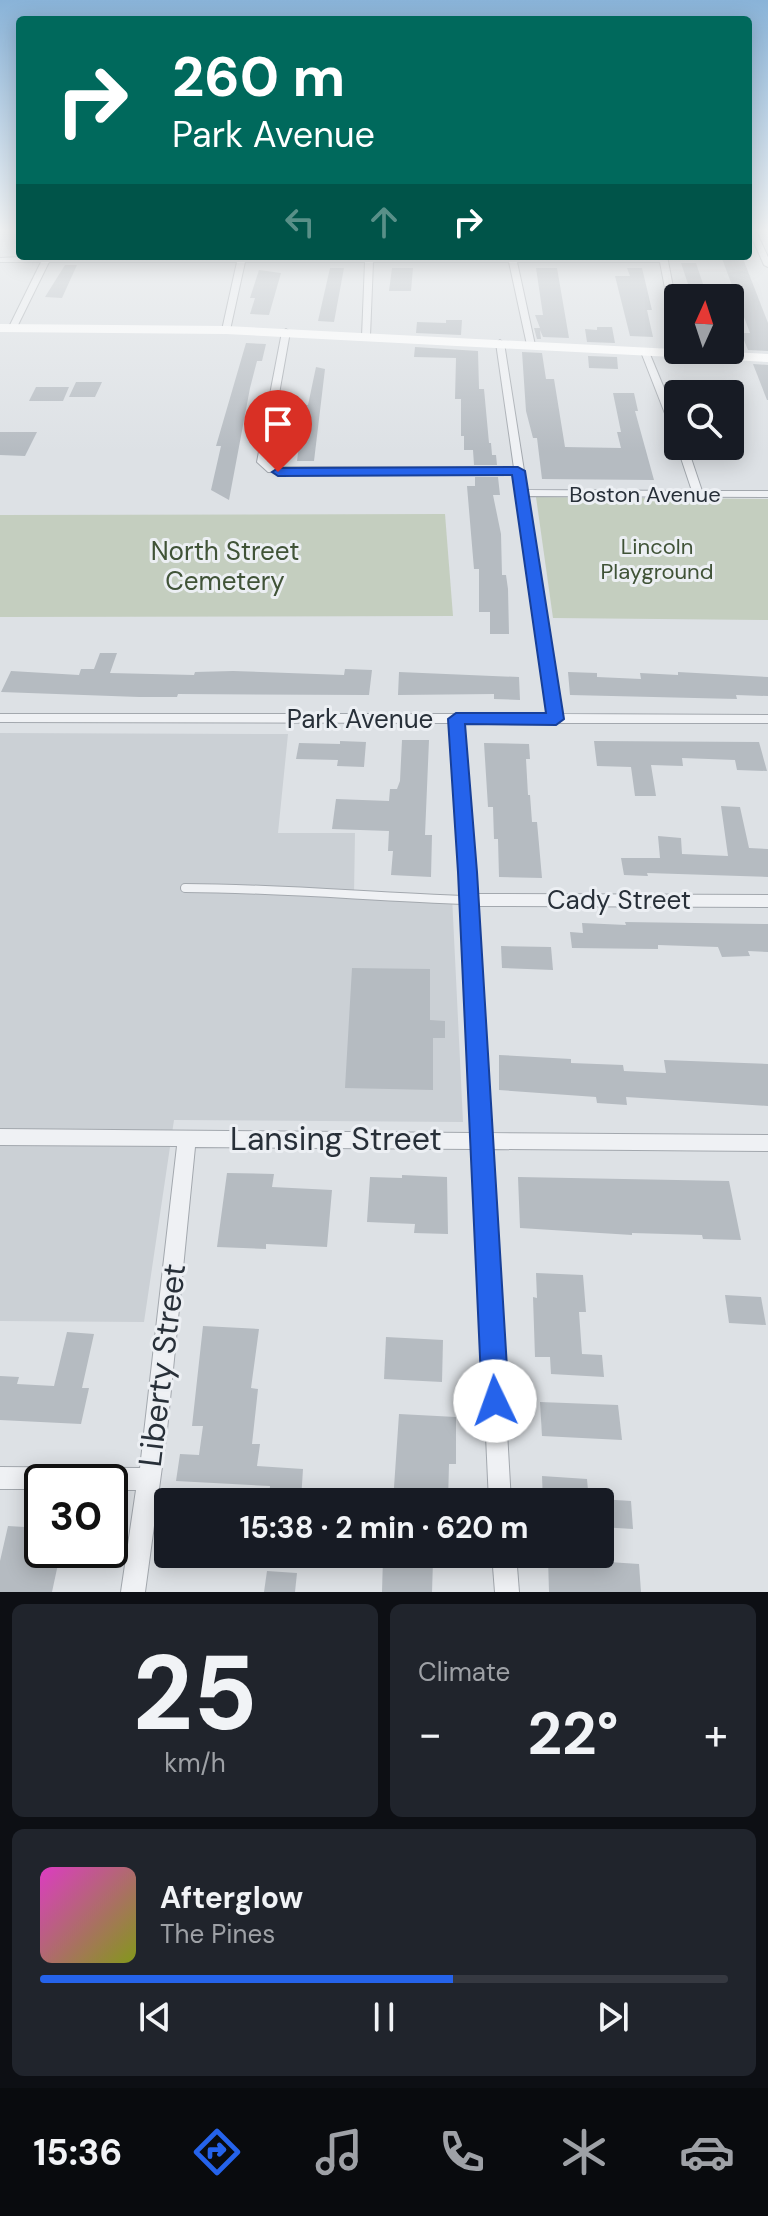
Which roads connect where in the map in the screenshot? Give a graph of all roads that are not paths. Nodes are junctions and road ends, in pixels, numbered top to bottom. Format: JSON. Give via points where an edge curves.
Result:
{"nodes":[{"id":1,"x":21,"y":303,"type":"edge"},
{"id":2,"x":234,"y":303,"type":"edge"},
{"id":3,"x":367,"y":303,"type":"edge"},
{"id":4,"x":522,"y":303,"type":"edge"},
{"id":5,"x":7,"y":327,"type":"edge"},
{"id":6,"x":226,"y":330,"type":"junction"},
{"id":7,"x":286,"y":332,"type":"junction"},
{"id":8,"x":366,"y":336,"type":"junction"},
{"id":9,"x":500,"y":343,"type":"junction"},
{"id":10,"x":531,"y":345,"type":"junction"},
{"id":11,"x":645,"y":352,"type":"junction"},
{"id":12,"x":664,"y":352,"type":"edge"},
{"id":13,"x":744,"y":356,"type":"edge"},
{"id":14,"x":768,"y":358,"type":"edge"},
{"id":15,"x":664,"y":399,"type":"edge"},
{"id":16,"x":687,"y":460,"type":"edge"},
{"id":17,"x":518,"y":471,"type":"junction"},
{"id":18,"x":522,"y":493,"type":"junction"},
{"id":19,"x":698,"y":494,"type":"junction"},
{"id":20,"x":768,"y":494,"type":"edge"},
{"id":21,"x":0,"y":718,"type":"edge"},
{"id":22,"x":456,"y":719,"type":"junction"},
{"id":23,"x":556,"y":719,"type":"junction"},
{"id":24,"x":768,"y":719,"type":"edge"},
{"id":25,"x":185,"y":888,"type":"dead end"},
{"id":26,"x":469,"y":900,"type":"junction"},
{"id":27,"x":768,"y":901,"type":"edge"},
{"id":28,"x":0,"y":1137,"type":"edge"},
{"id":29,"x":187,"y":1138,"type":"junction"},
{"id":30,"x":481,"y":1140,"type":"junction"},
{"id":31,"x":768,"y":1143,"type":"edge"},
{"id":32,"x":0,"y":1478,"type":"edge"},
{"id":33,"x":149,"y":1479,"type":"junction"},
{"id":34,"x":499,"y":1488,"type":"edge"},
{"id":35,"x":505,"y":1568,"type":"edge"},
{"id":36,"x":133,"y":1592,"type":"edge"},
{"id":37,"x":507,"y":1592,"type":"edge"}],
"edges":[{"from":1,"to":5,"type":"street"},
{"from":2,"to":6,"type":"street"},
{"from":3,"to":8,"type":"street"},
{"from":4,"to":10,"type":"street"},
{"from":5,"to":6,"type":"street"},
{"from":6,"to":7,"type":"street"},
{"from":7,"to":8,"type":"street"},
{"from":7,"to":17,"type":"street","via":[[262,462],[272,470]]},
{"from":8,"to":9,"type":"street"},
{"from":9,"to":10,"type":"street"},
{"from":9,"to":17,"type":"street"},
{"from":10,"to":11,"type":"street"},
{"from":11,"to":12,"type":"street"},
{"from":11,"to":15,"type":"street"},
{"from":13,"to":14,"type":"street"},
{"from":16,"to":19,"type":"street"},
{"from":17,"to":18,"type":"street"},
{"from":18,"to":19,"type":"street","name":"Boston Avenue"},
{"from":18,"to":23,"type":"street"},
{"from":19,"to":20,"type":"street","name":"Boston Avenue"},
{"from":21,"to":22,"type":"street","name":"Park Avenue"},
{"from":22,"to":23,"type":"street","name":"Park Avenue"},
{"from":22,"to":26,"type":"street"},
{"from":23,"to":24,"type":"street","name":"Park Avenue"},
{"from":25,"to":26,"type":"lane"},
{"from":26,"to":27,"type":"street","name":"Cady Street"},
{"from":26,"to":30,"type":"street"},
{"from":28,"to":29,"type":"street","name":"Lansing Street"},
{"from":29,"to":30,"type":"street","name":"Lansing Street"},
{"from":29,"to":33,"type":"street","name":"Liberty Street"},
{"from":30,"to":31,"type":"street","name":"Lansing Street"},
{"from":30,"to":34,"type":"street"},
{"from":32,"to":33,"type":"street"},
{"from":33,"to":36,"type":"street","name":"Liberty Street"},
{"from":35,"to":37,"type":"street"}]}
